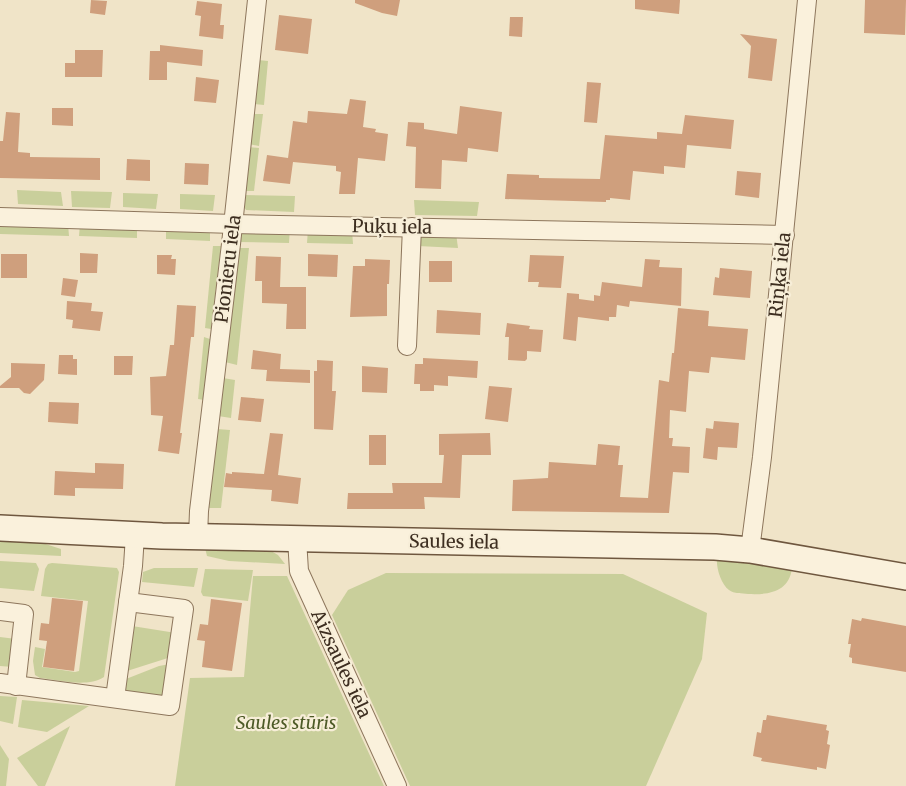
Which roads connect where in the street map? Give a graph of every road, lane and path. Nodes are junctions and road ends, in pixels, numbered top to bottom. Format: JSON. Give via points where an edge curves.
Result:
{"nodes":[{"id":1,"x":258,"y":0,"type":"edge"},
{"id":2,"x":807,"y":0,"type":"edge"},
{"id":3,"x":0,"y":217,"type":"edge"},
{"id":4,"x":234,"y":224,"type":"junction"},
{"id":5,"x":412,"y":227,"type":"junction"},
{"id":6,"x":784,"y":235,"type":"junction"},
{"id":7,"x":407,"y":346,"type":"dead end"},
{"id":8,"x":0,"y":528,"type":"edge"},
{"id":9,"x":135,"y":535,"type":"junction"},
{"id":10,"x":198,"y":537,"type":"junction"},
{"id":11,"x":297,"y":539,"type":"junction"},
{"id":12,"x":750,"y":550,"type":"junction"},
{"id":13,"x":906,"y":578,"type":"edge"},
{"id":14,"x":128,"y":602,"type":"junction"},
{"id":15,"x":0,"y":611,"type":"edge"},
{"id":16,"x":8,"y":684,"type":"edge"},
{"id":17,"x":115,"y":698,"type":"junction"},
{"id":18,"x":398,"y":786,"type":"edge"}],
"edges":[{"from":1,"to":4,"type":"street","name":"Pionieru iela"},
{"from":2,"to":6,"type":"street","name":"Riņķa iela"},
{"from":3,"to":4,"type":"street","name":"Puķu iela"},
{"from":4,"to":5,"type":"street","name":"Puķu iela"},
{"from":4,"to":10,"type":"street","name":"Pionieru iela"},
{"from":5,"to":6,"type":"street","name":"Puķu iela"},
{"from":5,"to":7,"type":"street"},
{"from":6,"to":12,"type":"street","name":"Riņķa iela"},
{"from":8,"to":9,"type":"street","name":"Saules iela"},
{"from":9,"to":10,"type":"street","name":"Saules iela"},
{"from":9,"to":14,"type":"street"},
{"from":10,"to":11,"type":"street","name":"Saules iela"},
{"from":11,"to":12,"type":"street","name":"Saules iela"},
{"from":11,"to":18,"type":"street","name":"Aizsaules iela","via":[[298,571]]},
{"from":12,"to":13,"type":"street","name":"Saules iela"},
{"from":14,"to":17,"type":"street"},
{"from":14,"to":17,"type":"street","via":[[184,609],[170,706]]},
{"from":15,"to":16,"type":"street","via":[[24,614]]},
{"from":16,"to":17,"type":"street"}]}
